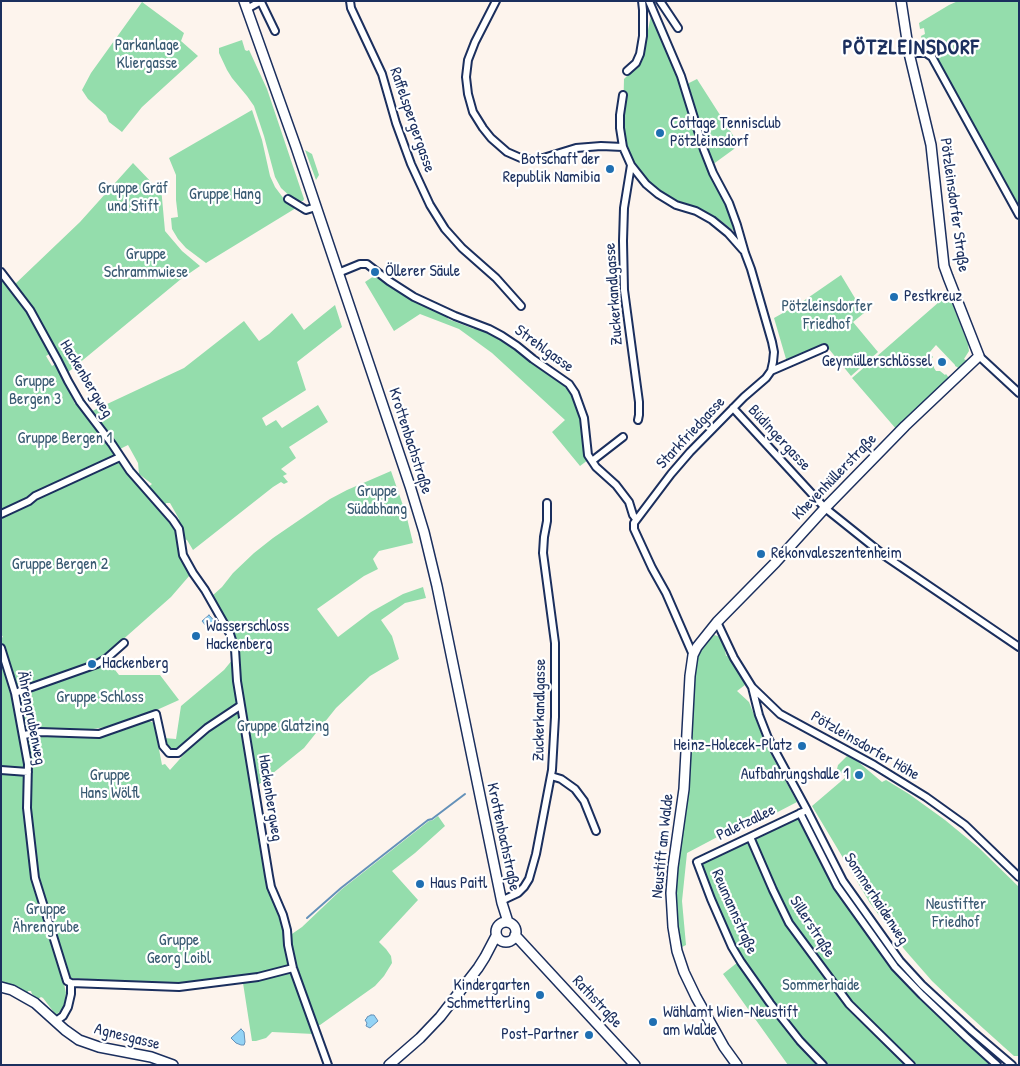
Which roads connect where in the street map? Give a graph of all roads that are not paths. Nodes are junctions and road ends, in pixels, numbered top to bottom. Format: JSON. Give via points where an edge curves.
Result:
{"nodes":[{"id":1,"x":350,"y":1,"type":"edge"},
{"id":2,"x":496,"y":1,"type":"edge"},
{"id":3,"x":642,"y":1,"type":"edge"},
{"id":4,"x":649,"y":1,"type":"edge"},
{"id":5,"x":660,"y":1,"type":"edge"},
{"id":6,"x":901,"y":1,"type":"edge"},
{"id":7,"x":261,"y":2,"type":"edge"},
{"id":8,"x":246,"y":5,"type":"edge"},
{"id":9,"x":678,"y":28,"type":"dead end"},
{"id":10,"x":276,"y":32,"type":"dead end"},
{"id":11,"x":909,"y":53,"type":"junction"},
{"id":12,"x":627,"y":71,"type":"dead end"},
{"id":13,"x":623,"y":95,"type":"dead end"},
{"id":14,"x":623,"y":147,"type":"junction"},
{"id":15,"x":631,"y":165,"type":"junction"},
{"id":16,"x":288,"y":199,"type":"dead end"},
{"id":17,"x":316,"y":206,"type":"junction"},
{"id":18,"x":1019,"y":215,"type":"edge"},
{"id":19,"x":745,"y":253,"type":"junction"},
{"id":20,"x":1,"y":272,"type":"edge"},
{"id":21,"x":338,"y":274,"type":"junction"},
{"id":22,"x":521,"y":306,"type":"dead end"},
{"id":23,"x":824,"y":348,"type":"dead end"},
{"id":24,"x":979,"y":356,"type":"junction"},
{"id":25,"x":771,"y":371,"type":"junction"},
{"id":26,"x":1019,"y":393,"type":"edge"},
{"id":27,"x":733,"y":408,"type":"junction"},
{"id":28,"x":638,"y":420,"type":"dead end"},
{"id":29,"x":623,"y":437,"type":"dead end"},
{"id":30,"x":120,"y":457,"type":"junction"},
{"id":31,"x":592,"y":461,"type":"junction"},
{"id":32,"x":547,"y":504,"type":"dead end"},
{"id":33,"x":825,"y":508,"type":"junction"},
{"id":34,"x":1,"y":514,"type":"edge"},
{"id":35,"x":636,"y":519,"type":"junction"},
{"id":36,"x":717,"y":622,"type":"junction"},
{"id":37,"x":124,"y":643,"type":"dead end"},
{"id":38,"x":1019,"y":647,"type":"edge"},
{"id":39,"x":1,"y":648,"type":"edge"},
{"id":40,"x":693,"y":655,"type":"junction"},
{"id":41,"x":752,"y":687,"type":"junction"},
{"id":42,"x":15,"y":693,"type":"junction"},
{"id":43,"x":240,"y":706,"type":"junction"},
{"id":44,"x":24,"y":735,"type":"junction"},
{"id":45,"x":1,"y":770,"type":"edge"},
{"id":46,"x":28,"y":772,"type":"junction"},
{"id":47,"x":551,"y":776,"type":"junction"},
{"id":48,"x":807,"y":810,"type":"junction"},
{"id":49,"x":800,"y":813,"type":"junction"},
{"id":50,"x":596,"y":831,"type":"dead end"},
{"id":51,"x":750,"y":837,"type":"junction"},
{"id":52,"x":698,"y":862,"type":"joint"},
{"id":53,"x":1019,"y":877,"type":"edge"},
{"id":54,"x":502,"y":902,"type":"junction"},
{"id":55,"x":504,"y":922,"type":"junction"},
{"id":56,"x":506,"y":938,"type":"junction"},
{"id":57,"x":293,"y":968,"type":"junction"},
{"id":58,"x":71,"y":983,"type":"junction"},
{"id":59,"x":1,"y":987,"type":"edge"},
{"id":60,"x":56,"y":1021,"type":"junction"},
{"id":61,"x":173,"y":1065,"type":"edge"},
{"id":62,"x":328,"y":1065,"type":"edge"},
{"id":63,"x":389,"y":1065,"type":"edge"},
{"id":64,"x":634,"y":1065,"type":"edge"},
{"id":65,"x":737,"y":1065,"type":"edge"},
{"id":66,"x":823,"y":1065,"type":"edge"},
{"id":67,"x":911,"y":1065,"type":"edge"},
{"id":68,"x":997,"y":1065,"type":"edge"},
{"id":69,"x":1012,"y":1065,"type":"edge"}],
"edges":[{"from":1,"to":22,"type":"street","name":"Raffelspergergasse","via":[[382,74],[411,164],[430,205],[462,248]]},
{"from":2,"to":14,"type":"street","via":[[475,42],[466,77],[473,112],[482,128],[507,152],[523,159],[540,159],[576,148]]},
{"from":3,"to":12,"type":"street","via":[[644,22],[640,54]]},
{"from":4,"to":19,"type":"street","via":[[681,76],[704,150],[729,203]]},
{"from":5,"to":9,"type":"street"},
{"from":6,"to":11,"type":"street","name":"Pötzleinsdorfer Straße"},
{"from":7,"to":8,"type":"street"},
{"from":7,"to":10,"type":"street"},
{"from":8,"to":17,"type":"street","name":"Krottenbachstraße"},
{"from":11,"to":18,"type":"street","via":[[926,53],[932,57]]},
{"from":11,"to":24,"type":"street","name":"Pötzleinsdorfer Straße","via":[[931,145],[944,266]]},
{"from":13,"to":14,"type":"street","via":[[620,122]]},
{"from":14,"to":15,"type":"street"},
{"from":15,"to":19,"type":"street","via":[[658,194],[712,220]]},
{"from":15,"to":28,"type":"street","name":"Zuckerkandlgasse","via":[[624,208],[624,290],[640,402]]},
{"from":16,"to":17,"type":"street","via":[[306,210]]},
{"from":17,"to":21,"type":"street","name":"Krottenbachstraße"},
{"from":19,"to":25,"type":"street","via":[[772,342]]},
{"from":20,"to":30,"type":"street","name":"Hackenbergweg","via":[[30,310],[80,402]]},
{"from":21,"to":31,"type":"street","name":"Strehlgasse","via":[[367,264],[414,297],[502,336],[569,384],[581,407],[588,455]]},
{"from":21,"to":54,"type":"street","name":"Krottenbachstraße","via":[[424,532]]},
{"from":23,"to":25,"type":"street","name":"Starkfriedgasse"},
{"from":24,"to":26,"type":"street","name":"Pötzleinsdorfer Straße"},
{"from":24,"to":33,"type":"street","name":"Khevenhüllerstraße"},
{"from":25,"to":27,"type":"street","name":"Starkfriedgasse"},
{"from":27,"to":33,"type":"street","name":"Büdingergasse"},
{"from":27,"to":35,"type":"street","name":"Starkfriedgasse","via":[[690,452]]},
{"from":29,"to":31,"type":"street"},
{"from":30,"to":34,"type":"street"},
{"from":30,"to":43,"type":"street","name":"Hackenbergweg","via":[[179,529],[183,555],[230,634],[235,649]]},
{"from":31,"to":35,"type":"street","via":[[629,502]]},
{"from":32,"to":47,"type":"street","name":"Zuckerkandlgasse","via":[[543,553],[555,642]]},
{"from":33,"to":36,"type":"street","name":"Khevenhüllerstraße"},
{"from":33,"to":38,"type":"street","name":"Büdingergasse","via":[[885,556]]},
{"from":35,"to":40,"type":"street","via":[[634,529]]},
{"from":36,"to":40,"type":"street","name":"Neustift am Walde"},
{"from":36,"to":41,"type":"street","name":"Pötzleinsdorfer Höhe"},
{"from":37,"to":42,"type":"street","via":[[97,664]]},
{"from":39,"to":42,"type":"street","name":"Ährengrubenweg"},
{"from":40,"to":65,"type":"street","name":"Neustift am Walde","via":[[684,789],[671,893],[673,926],[684,972]]},
{"from":41,"to":48,"type":"street","name":"Sommerhaidenweg","via":[[768,738]]},
{"from":41,"to":53,"type":"street","name":"Pötzleinsdorfer Höhe","via":[[780,714],[926,797],[965,826]]},
{"from":42,"to":44,"type":"street","name":"Ährengrubenweg"},
{"from":43,"to":44,"type":"street","via":[[206,728],[178,753],[169,753],[163,746],[156,714],[99,734],[40,732]]},
{"from":43,"to":57,"type":"street","name":"Hackenbergweg","via":[[267,868],[287,930]]},
{"from":44,"to":46,"type":"street","name":"Ährengrubenweg"},
{"from":45,"to":46,"type":"street"},
{"from":46,"to":58,"type":"street","name":"Ährengrubenweg","via":[[27,808],[35,878],[67,981]]},
{"from":47,"to":50,"type":"street","via":[[575,789]]},
{"from":47,"to":54,"type":"street","name":"Zuckerkandlgasse","via":[[529,879],[518,893]]},
{"from":48,"to":49,"type":"street","name":"Paletzallee"},
{"from":48,"to":69,"type":"street","name":"Sommerhaidenweg","via":[[844,881],[900,961],[928,991]]},
{"from":49,"to":51,"type":"street","name":"Paletzallee"},
{"from":49,"to":68,"type":"street","via":[[837,886],[895,966]]},
{"from":51,"to":52,"type":"street","name":"Paletzallee"},
{"from":51,"to":67,"type":"street","name":"Sillerstraße","via":[[790,923],[849,1004]]},
{"from":52,"to":66,"type":"street","name":"Reumannstraße","via":[[740,962],[800,1041]]},
{"from":54,"to":55,"type":"street","name":"Krottenbachstraße"},
{"from":55,"to":56,"type":"street","via":[[496,929]]},
{"from":55,"to":56,"type":"street","name":"Rathstraße","via":[[512,924],[516,931]]},
{"from":56,"to":63,"type":"street","via":[[485,957],[440,1016]]},
{"from":56,"to":64,"type":"street","name":"Rathstraße","via":[[524,944]]},
{"from":57,"to":58,"type":"street","via":[[258,977],[179,988]]},
{"from":57,"to":62,"type":"street","name":"Hackenbergweg"},
{"from":58,"to":60,"type":"street","via":[[68,1007]]},
{"from":59,"to":60,"type":"street","name":"Agnesgasse","via":[[24,996]]},
{"from":60,"to":61,"type":"street","name":"Agnesgasse","via":[[86,1043]]}]}
